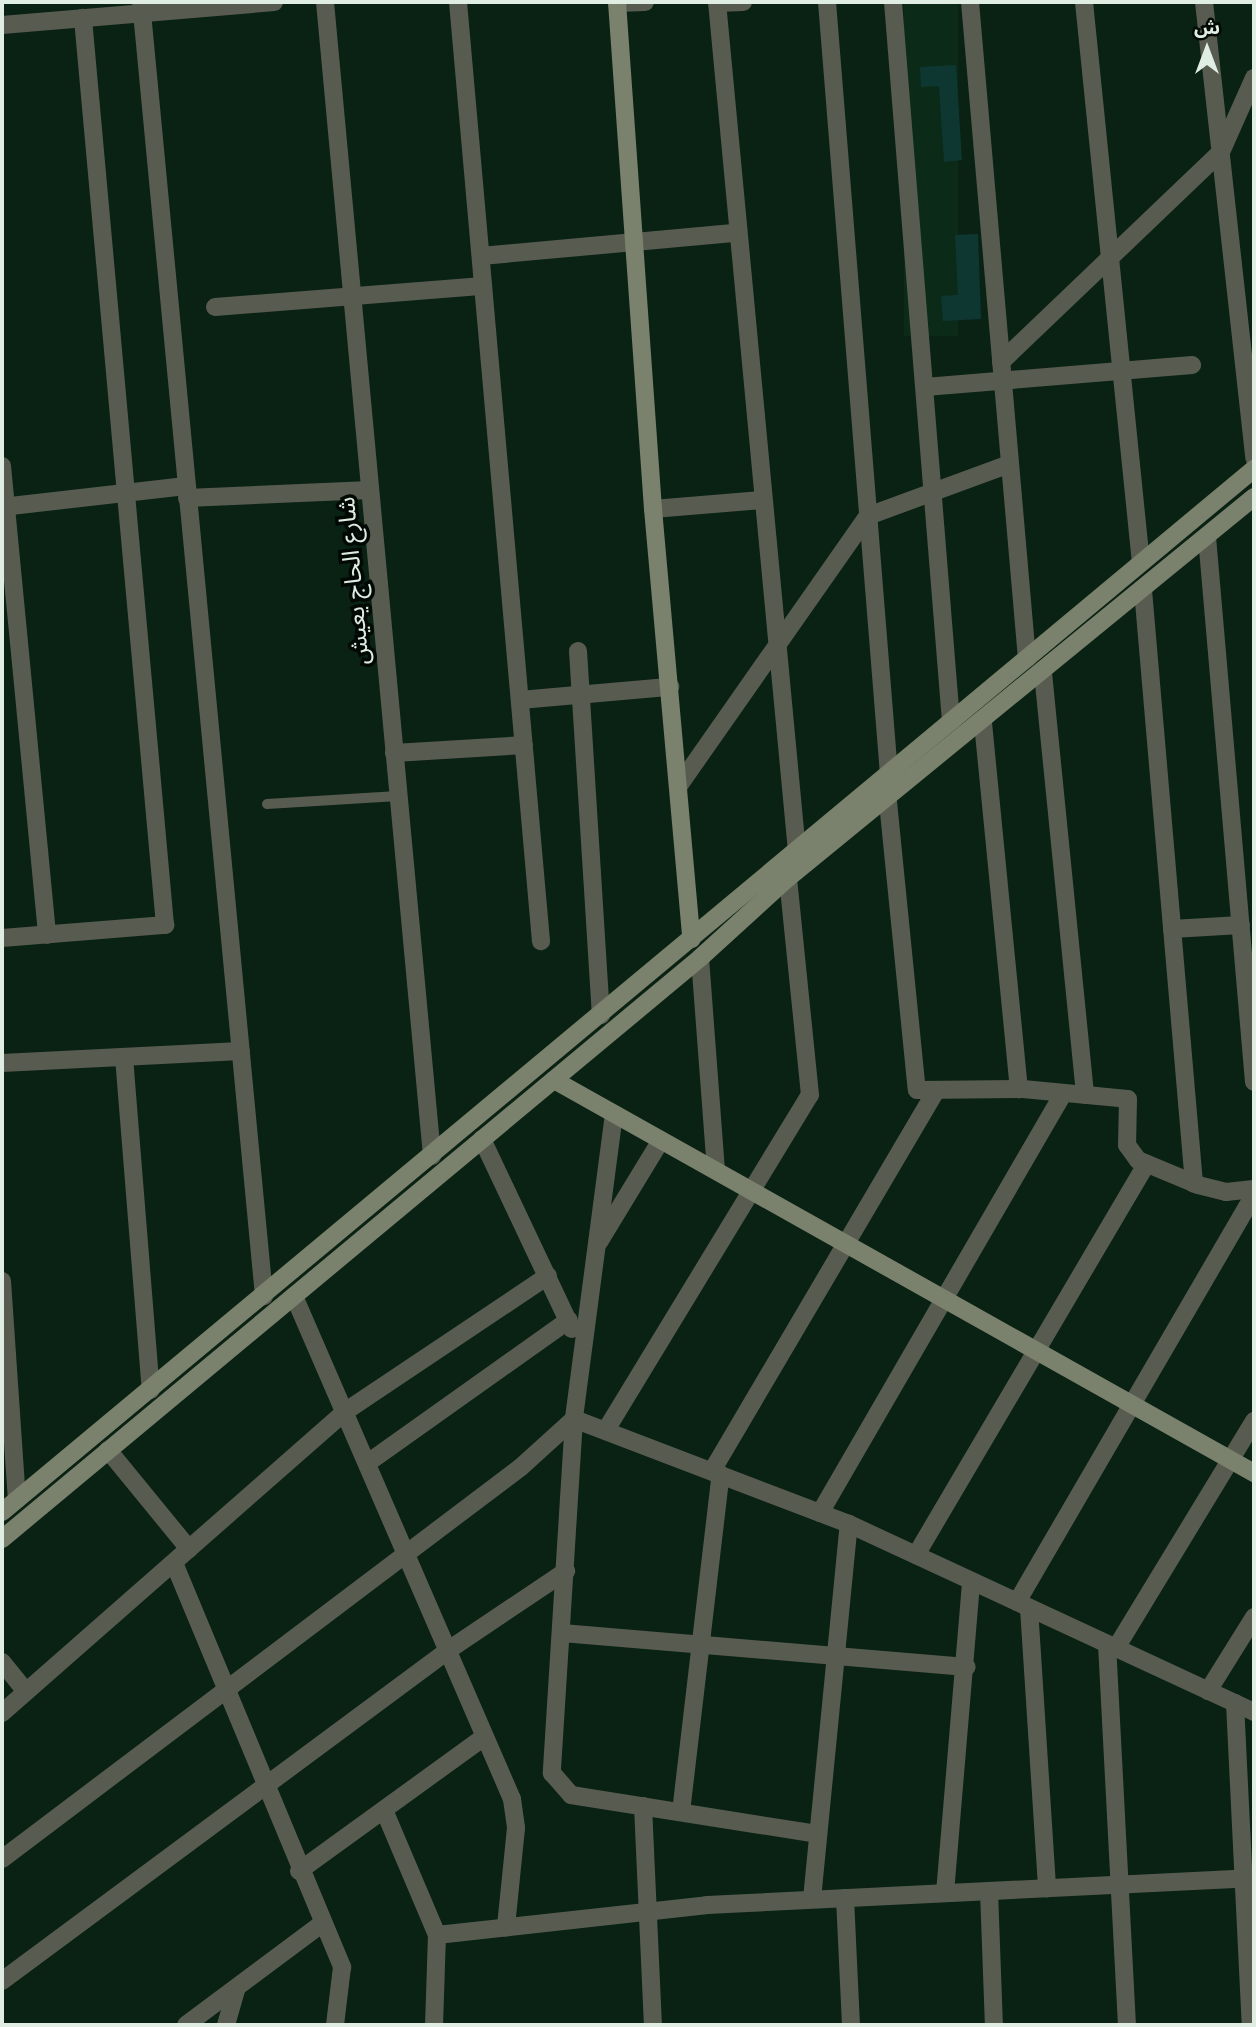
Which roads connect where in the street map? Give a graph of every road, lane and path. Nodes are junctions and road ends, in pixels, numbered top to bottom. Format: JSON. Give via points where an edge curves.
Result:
{"nodes":[{"id":1,"x":274,"y":2,"type":"edge"},
{"id":2,"x":325,"y":2,"type":"edge"},
{"id":3,"x":458,"y":2,"type":"edge"},
{"id":4,"x":617,"y":2,"type":"edge"},
{"id":5,"x":645,"y":2,"type":"edge"},
{"id":6,"x":717,"y":2,"type":"edge"},
{"id":7,"x":743,"y":2,"type":"edge"},
{"id":8,"x":827,"y":2,"type":"edge"},
{"id":9,"x":893,"y":2,"type":"edge"},
{"id":10,"x":970,"y":2,"type":"edge"},
{"id":11,"x":1084,"y":2,"type":"edge"},
{"id":12,"x":1204,"y":2,"type":"edge"},
{"id":13,"x":205,"y":5,"type":"edge"},
{"id":14,"x":141,"y":7,"type":"edge"},
{"id":15,"x":83,"y":18,"type":"junction"},
{"id":16,"x":2,"y":25,"type":"edge"},
{"id":17,"x":1254,"y":78,"type":"edge"},
{"id":18,"x":1221,"y":152,"type":"junction"},
{"id":19,"x":736,"y":233,"type":"junction"},
{"id":20,"x":634,"y":240,"type":"junction"},
{"id":21,"x":481,"y":256,"type":"junction"},
{"id":22,"x":1110,"y":258,"type":"junction"},
{"id":23,"x":483,"y":286,"type":"junction"},
{"id":24,"x":351,"y":297,"type":"junction"},
{"id":25,"x":215,"y":307,"type":"dead end"},
{"id":26,"x":1001,"y":362,"type":"junction"},
{"id":27,"x":1192,"y":365,"type":"dead end"},
{"id":28,"x":1121,"y":371,"type":"junction"},
{"id":29,"x":1002,"y":381,"type":"junction"},
{"id":30,"x":925,"y":387,"type":"junction"},
{"id":31,"x":1254,"y":458,"type":"edge"},
{"id":32,"x":1009,"y":464,"type":"junction"},
{"id":33,"x":2,"y":466,"type":"edge"},
{"id":34,"x":1254,"y":469,"type":"edge"},
{"id":35,"x":370,"y":490,"type":"junction"},
{"id":36,"x":934,"y":491,"type":"junction"},
{"id":37,"x":187,"y":492,"type":"junction"},
{"id":38,"x":126,"y":493,"type":"junction"},
{"id":39,"x":1254,"y":497,"type":"edge"},
{"id":40,"x":762,"y":499,"type":"junction"},
{"id":41,"x":4,"y":506,"type":"edge"},
{"id":42,"x":653,"y":509,"type":"junction"},
{"id":43,"x":868,"y":516,"type":"junction"},
{"id":44,"x":1207,"y":537,"type":"junction"},
{"id":45,"x":1141,"y":563,"type":"junction"},
{"id":46,"x":1143,"y":590,"type":"junction"},
{"id":47,"x":777,"y":649,"type":"junction"},
{"id":48,"x":578,"y":651,"type":"dead end"},
{"id":49,"x":1027,"y":659,"type":"junction"},
{"id":50,"x":1043,"y":673,"type":"junction"},
{"id":51,"x":670,"y":687,"type":"junction"},
{"id":52,"x":580,"y":694,"type":"junction"},
{"id":53,"x":520,"y":699,"type":"junction"},
{"id":54,"x":951,"y":722,"type":"junction"},
{"id":55,"x":983,"y":723,"type":"junction"},
{"id":56,"x":524,"y":746,"type":"junction"},
{"id":57,"x":394,"y":753,"type":"junction"},
{"id":58,"x":889,"y":774,"type":"junction"},
{"id":59,"x":680,"y":784,"type":"junction"},
{"id":60,"x":398,"y":796,"type":"junction"},
{"id":61,"x":888,"y":802,"type":"junction"},
{"id":62,"x":267,"y":804,"type":"dead end"},
{"id":63,"x":797,"y":850,"type":"junction"},
{"id":64,"x":788,"y":878,"type":"junction"},
{"id":65,"x":1241,"y":925,"type":"junction"},
{"id":66,"x":1172,"y":929,"type":"junction"},
{"id":67,"x":47,"y":935,"type":"junction"},
{"id":68,"x":2,"y":939,"type":"edge"},
{"id":69,"x":691,"y":939,"type":"junction"},
{"id":70,"x":541,"y":941,"type":"dead end"},
{"id":71,"x":700,"y":958,"type":"junction"},
{"id":72,"x":601,"y":1015,"type":"junction"},
{"id":73,"x":241,"y":1051,"type":"junction"},
{"id":74,"x":124,"y":1057,"type":"junction"},
{"id":75,"x":2,"y":1063,"type":"edge"},
{"id":76,"x":554,"y":1080,"type":"junction"},
{"id":77,"x":1254,"y":1082,"type":"edge"},
{"id":78,"x":1019,"y":1089,"type":"junction"},
{"id":79,"x":936,"y":1090,"type":"junction"},
{"id":80,"x":1063,"y":1093,"type":"junction"},
{"id":81,"x":1085,"y":1095,"type":"junction"},
{"id":82,"x":614,"y":1114,"type":"junction"},
{"id":83,"x":482,"y":1139,"type":"junction"},
{"id":84,"x":661,"y":1140,"type":"junction"},
{"id":85,"x":432,"y":1156,"type":"junction"},
{"id":86,"x":1146,"y":1164,"type":"junction"},
{"id":87,"x":716,"y":1170,"type":"junction"},
{"id":88,"x":1194,"y":1184,"type":"junction"},
{"id":89,"x":752,"y":1189,"type":"junction"},
{"id":90,"x":1254,"y":1192,"type":"edge"},
{"id":91,"x":850,"y":1242,"type":"junction"},
{"id":92,"x":596,"y":1248,"type":"junction"},
{"id":93,"x":548,"y":1276,"type":"junction"},
{"id":94,"x":2,"y":1281,"type":"edge"},
{"id":95,"x":264,"y":1296,"type":"junction"},
{"id":96,"x":294,"y":1296,"type":"junction"},
{"id":97,"x":943,"y":1298,"type":"junction"},
{"id":98,"x":3,"y":1318,"type":"edge"},
{"id":99,"x":569,"y":1320,"type":"junction"},
{"id":100,"x":1039,"y":1352,"type":"junction"},
{"id":101,"x":582,"y":1353,"type":"junction"},
{"id":102,"x":151,"y":1390,"type":"junction"},
{"id":103,"x":1135,"y":1406,"type":"junction"},
{"id":104,"x":346,"y":1411,"type":"junction"},
{"id":105,"x":574,"y":1419,"type":"junction"},
{"id":106,"x":1254,"y":1421,"type":"edge"},
{"id":107,"x":606,"y":1430,"type":"junction"},
{"id":108,"x":108,"y":1450,"type":"junction"},
{"id":109,"x":1232,"y":1461,"type":"junction"},
{"id":110,"x":369,"y":1462,"type":"junction"},
{"id":111,"x":717,"y":1472,"type":"junction"},
{"id":112,"x":1254,"y":1473,"type":"edge"},
{"id":113,"x":17,"y":1499,"type":"junction"},
{"id":114,"x":2,"y":1512,"type":"edge"},
{"id":115,"x":820,"y":1513,"type":"junction"},
{"id":116,"x":849,"y":1524,"type":"junction"},
{"id":117,"x":2,"y":1539,"type":"edge"},
{"id":118,"x":189,"y":1549,"type":"junction"},
{"id":119,"x":407,"y":1554,"type":"junction"},
{"id":120,"x":916,"y":1555,"type":"junction"},
{"id":121,"x":174,"y":1563,"type":"junction"},
{"id":122,"x":566,"y":1571,"type":"junction"},
{"id":123,"x":971,"y":1581,"type":"junction"},
{"id":124,"x":1023,"y":1605,"type":"junction"},
{"id":125,"x":1254,"y":1617,"type":"edge"},
{"id":126,"x":562,"y":1633,"type":"junction"},
{"id":127,"x":700,"y":1644,"type":"junction"},
{"id":128,"x":1112,"y":1646,"type":"junction"},
{"id":129,"x":450,"y":1649,"type":"junction"},
{"id":130,"x":836,"y":1658,"type":"junction"},
{"id":131,"x":2,"y":1662,"type":"edge"},
{"id":132,"x":967,"y":1667,"type":"junction"},
{"id":133,"x":226,"y":1690,"type":"junction"},
{"id":134,"x":1208,"y":1691,"type":"junction"},
{"id":135,"x":26,"y":1692,"type":"junction"},
{"id":136,"x":1235,"y":1703,"type":"junction"},
{"id":137,"x":1254,"y":1712,"type":"edge"},
{"id":138,"x":2,"y":1713,"type":"edge"},
{"id":139,"x":483,"y":1738,"type":"junction"},
{"id":140,"x":266,"y":1785,"type":"junction"},
{"id":141,"x":643,"y":1806,"type":"junction"},
{"id":142,"x":383,"y":1810,"type":"junction"},
{"id":143,"x":681,"y":1812,"type":"junction"},
{"id":144,"x":817,"y":1834,"type":"junction"},
{"id":145,"x":2,"y":1859,"type":"edge"},
{"id":146,"x":299,"y":1871,"type":"junction"},
{"id":147,"x":1250,"y":1878,"type":"edge"},
{"id":148,"x":1122,"y":1885,"type":"junction"},
{"id":149,"x":1047,"y":1888,"type":"junction"},
{"id":150,"x":989,"y":1891,"type":"junction"},
{"id":151,"x":945,"y":1893,"type":"junction"},
{"id":152,"x":845,"y":1898,"type":"junction"},
{"id":153,"x":812,"y":1899,"type":"junction"},
{"id":154,"x":650,"y":1911,"type":"junction"},
{"id":155,"x":323,"y":1923,"type":"junction"},
{"id":156,"x":506,"y":1927,"type":"junction"},
{"id":157,"x":437,"y":1934,"type":"junction"},
{"id":158,"x":2,"y":1980,"type":"edge"},
{"id":159,"x":236,"y":1989,"type":"junction"},
{"id":160,"x":186,"y":2025,"type":"edge"},
{"id":161,"x":226,"y":2025,"type":"edge"},
{"id":162,"x":335,"y":2025,"type":"edge"},
{"id":163,"x":434,"y":2025,"type":"edge"},
{"id":164,"x":653,"y":2025,"type":"edge"},
{"id":165,"x":851,"y":2025,"type":"edge"},
{"id":166,"x":994,"y":2025,"type":"edge"},
{"id":167,"x":1127,"y":2025,"type":"edge"},
{"id":168,"x":1251,"y":2025,"type":"edge"}],
"edges":[{"from":1,"to":13,"type":"street"},
{"from":2,"to":24,"type":"street","name":"شارع الحاج يعيش"},
{"from":3,"to":21,"type":"street"},
{"from":4,"to":5,"type":"street"},
{"from":4,"to":20,"type":"main road"},
{"from":6,"to":7,"type":"street"},
{"from":6,"to":19,"type":"street"},
{"from":8,"to":43,"type":"street"},
{"from":9,"to":30,"type":"street"},
{"from":10,"to":26,"type":"street"},
{"from":11,"to":22,"type":"street"},
{"from":12,"to":18,"type":"street"},
{"from":13,"to":14,"type":"street"},
{"from":14,"to":15,"type":"street"},
{"from":14,"to":37,"type":"street"},
{"from":15,"to":16,"type":"street"},
{"from":15,"to":38,"type":"street"},
{"from":17,"to":18,"type":"street"},
{"from":18,"to":22,"type":"street"},
{"from":18,"to":31,"type":"street"},
{"from":19,"to":20,"type":"street"},
{"from":19,"to":40,"type":"street"},
{"from":20,"to":21,"type":"street"},
{"from":20,"to":42,"type":"main road"},
{"from":21,"to":23,"type":"street"},
{"from":22,"to":26,"type":"street"},
{"from":22,"to":28,"type":"street"},
{"from":23,"to":24,"type":"street"},
{"from":23,"to":53,"type":"street"},
{"from":24,"to":25,"type":"street"},
{"from":24,"to":35,"type":"street","name":"شارع الحاج يعيش"},
{"from":26,"to":29,"type":"street"},
{"from":27,"to":28,"type":"street"},
{"from":28,"to":29,"type":"street"},
{"from":28,"to":45,"type":"street"},
{"from":29,"to":30,"type":"street"},
{"from":29,"to":32,"type":"street"},
{"from":30,"to":36,"type":"street"},
{"from":32,"to":36,"type":"street"},
{"from":32,"to":49,"type":"street"},
{"from":33,"to":41,"type":"street"},
{"from":34,"to":45,"type":"main road"},
{"from":35,"to":37,"type":"street"},
{"from":35,"to":57,"type":"street","name":"شارع الحاج يعيش"},
{"from":36,"to":43,"type":"street"},
{"from":36,"to":54,"type":"street"},
{"from":37,"to":38,"type":"street"},
{"from":37,"to":73,"type":"street"},
{"from":38,"to":41,"type":"street"},
{"from":38,"to":67,"type":"street","via":[[165,925]]},
{"from":39,"to":44,"type":"main road"},
{"from":40,"to":42,"type":"street"},
{"from":40,"to":47,"type":"street"},
{"from":41,"to":67,"type":"street"},
{"from":42,"to":51,"type":"main road"},
{"from":43,"to":47,"type":"street"},
{"from":43,"to":58,"type":"street"},
{"from":44,"to":46,"type":"main road"},
{"from":44,"to":65,"type":"street"},
{"from":45,"to":49,"type":"main road"},
{"from":46,"to":50,"type":"main road"},
{"from":46,"to":66,"type":"street"},
{"from":47,"to":59,"type":"street"},
{"from":47,"to":63,"type":"street"},
{"from":48,"to":52,"type":"street"},
{"from":49,"to":54,"type":"main road"},
{"from":50,"to":55,"type":"main road"},
{"from":50,"to":81,"type":"street"},
{"from":51,"to":52,"type":"street"},
{"from":51,"to":59,"type":"main road"},
{"from":52,"to":53,"type":"street"},
{"from":52,"to":72,"type":"street"},
{"from":53,"to":56,"type":"street"},
{"from":54,"to":58,"type":"main road"},
{"from":55,"to":61,"type":"main road"},
{"from":55,"to":78,"type":"street"},
{"from":56,"to":57,"type":"street"},
{"from":56,"to":70,"type":"street"},
{"from":57,"to":60,"type":"street","name":"شارع الحاج يعيش"},
{"from":58,"to":63,"type":"main road"},
{"from":59,"to":69,"type":"main road"},
{"from":60,"to":62,"type":"lane"},
{"from":60,"to":85,"type":"street","name":"شارع الحاج يعيش"},
{"from":61,"to":64,"type":"main road"},
{"from":61,"to":79,"type":"street","via":[[917,1090]]},
{"from":63,"to":69,"type":"main road"},
{"from":64,"to":71,"type":"main road"},
{"from":64,"to":89,"type":"street","via":[[810,1095]]},
{"from":65,"to":66,"type":"street"},
{"from":65,"to":77,"type":"street"},
{"from":66,"to":88,"type":"street"},
{"from":67,"to":68,"type":"street"},
{"from":69,"to":72,"type":"main road"},
{"from":71,"to":76,"type":"main road"},
{"from":71,"to":87,"type":"street"},
{"from":72,"to":85,"type":"main road"},
{"from":73,"to":74,"type":"street"},
{"from":73,"to":95,"type":"street"},
{"from":74,"to":75,"type":"street"},
{"from":74,"to":102,"type":"street"},
{"from":76,"to":82,"type":"main road"},
{"from":76,"to":83,"type":"main road"},
{"from":78,"to":79,"type":"street"},
{"from":78,"to":80,"type":"street"},
{"from":79,"to":91,"type":"street"},
{"from":80,"to":81,"type":"street"},
{"from":80,"to":97,"type":"street"},
{"from":81,"to":86,"type":"street","via":[[1128,1100],[1127,1145]]},
{"from":82,"to":84,"type":"main road"},
{"from":82,"to":92,"type":"street"},
{"from":83,"to":93,"type":"street"},
{"from":83,"to":96,"type":"main road"},
{"from":84,"to":87,"type":"main road"},
{"from":84,"to":92,"type":"street"},
{"from":85,"to":95,"type":"main road"},
{"from":86,"to":88,"type":"street"},
{"from":86,"to":100,"type":"street"},
{"from":87,"to":89,"type":"main road"},
{"from":88,"to":90,"type":"street","via":[[1226,1192]]},
{"from":89,"to":91,"type":"main road"},
{"from":89,"to":107,"type":"street"},
{"from":90,"to":103,"type":"street"},
{"from":91,"to":97,"type":"main road"},
{"from":91,"to":111,"type":"street"},
{"from":92,"to":101,"type":"street"},
{"from":93,"to":99,"type":"street"},
{"from":93,"to":104,"type":"street"},
{"from":94,"to":98,"type":"street"},
{"from":95,"to":102,"type":"main road"},
{"from":96,"to":104,"type":"street"},
{"from":96,"to":108,"type":"main road"},
{"from":97,"to":100,"type":"main road"},
{"from":97,"to":115,"type":"street"},
{"from":98,"to":113,"type":"street"},
{"from":99,"to":101,"type":"street"},
{"from":99,"to":110,"type":"street"},
{"from":100,"to":103,"type":"main road"},
{"from":100,"to":120,"type":"street"},
{"from":101,"to":105,"type":"street"},
{"from":102,"to":113,"type":"main road"},
{"from":103,"to":109,"type":"main road"},
{"from":103,"to":124,"type":"street"},
{"from":104,"to":110,"type":"street"},
{"from":104,"to":118,"type":"street"},
{"from":105,"to":107,"type":"street"},
{"from":105,"to":119,"type":"street"},
{"from":105,"to":122,"type":"street"},
{"from":106,"to":109,"type":"street"},
{"from":107,"to":111,"type":"street"},
{"from":108,"to":117,"type":"main road"},
{"from":108,"to":118,"type":"street"},
{"from":109,"to":112,"type":"main road"},
{"from":109,"to":128,"type":"street"},
{"from":110,"to":119,"type":"street"},
{"from":111,"to":115,"type":"street"},
{"from":111,"to":127,"type":"street"},
{"from":113,"to":114,"type":"main road"},
{"from":115,"to":116,"type":"street"},
{"from":116,"to":120,"type":"street"},
{"from":116,"to":130,"type":"street"},
{"from":118,"to":121,"type":"street"},
{"from":119,"to":129,"type":"street"},
{"from":119,"to":133,"type":"street"},
{"from":120,"to":123,"type":"street"},
{"from":121,"to":133,"type":"street"},
{"from":121,"to":135,"type":"street"},
{"from":122,"to":126,"type":"street"},
{"from":122,"to":129,"type":"street"},
{"from":123,"to":124,"type":"street"},
{"from":123,"to":132,"type":"street"},
{"from":124,"to":128,"type":"street"},
{"from":124,"to":149,"type":"street"},
{"from":125,"to":134,"type":"street"},
{"from":126,"to":127,"type":"street"},
{"from":126,"to":141,"type":"street","via":[[552,1773],[570,1795]]},
{"from":127,"to":130,"type":"street"},
{"from":127,"to":143,"type":"street"},
{"from":128,"to":134,"type":"street"},
{"from":128,"to":148,"type":"street"},
{"from":129,"to":139,"type":"street"},
{"from":129,"to":140,"type":"street"},
{"from":130,"to":132,"type":"street"},
{"from":130,"to":144,"type":"street"},
{"from":131,"to":135,"type":"street"},
{"from":132,"to":151,"type":"street"},
{"from":133,"to":140,"type":"street"},
{"from":133,"to":145,"type":"street"},
{"from":134,"to":136,"type":"street"},
{"from":135,"to":138,"type":"street"},
{"from":136,"to":137,"type":"street"},
{"from":136,"to":147,"type":"street"},
{"from":139,"to":142,"type":"street"},
{"from":139,"to":156,"type":"street","via":[[516,1813]]},
{"from":140,"to":146,"type":"street"},
{"from":140,"to":158,"type":"street"},
{"from":141,"to":143,"type":"street"},
{"from":141,"to":154,"type":"street"},
{"from":142,"to":146,"type":"street"},
{"from":142,"to":157,"type":"street"},
{"from":143,"to":144,"type":"street"},
{"from":144,"to":153,"type":"street"},
{"from":146,"to":155,"type":"street"},
{"from":147,"to":148,"type":"street"},
{"from":147,"to":168,"type":"street"},
{"from":148,"to":149,"type":"street"},
{"from":148,"to":167,"type":"street"},
{"from":149,"to":150,"type":"street"},
{"from":150,"to":151,"type":"street"},
{"from":150,"to":166,"type":"street"},
{"from":151,"to":152,"type":"street"},
{"from":152,"to":153,"type":"street"},
{"from":152,"to":165,"type":"street"},
{"from":153,"to":154,"type":"street"},
{"from":154,"to":156,"type":"street"},
{"from":154,"to":164,"type":"street"},
{"from":155,"to":159,"type":"street"},
{"from":155,"to":162,"type":"street","via":[[342,1968]]},
{"from":156,"to":157,"type":"street"},
{"from":157,"to":163,"type":"street"},
{"from":159,"to":160,"type":"street"},
{"from":159,"to":161,"type":"street"}]}
